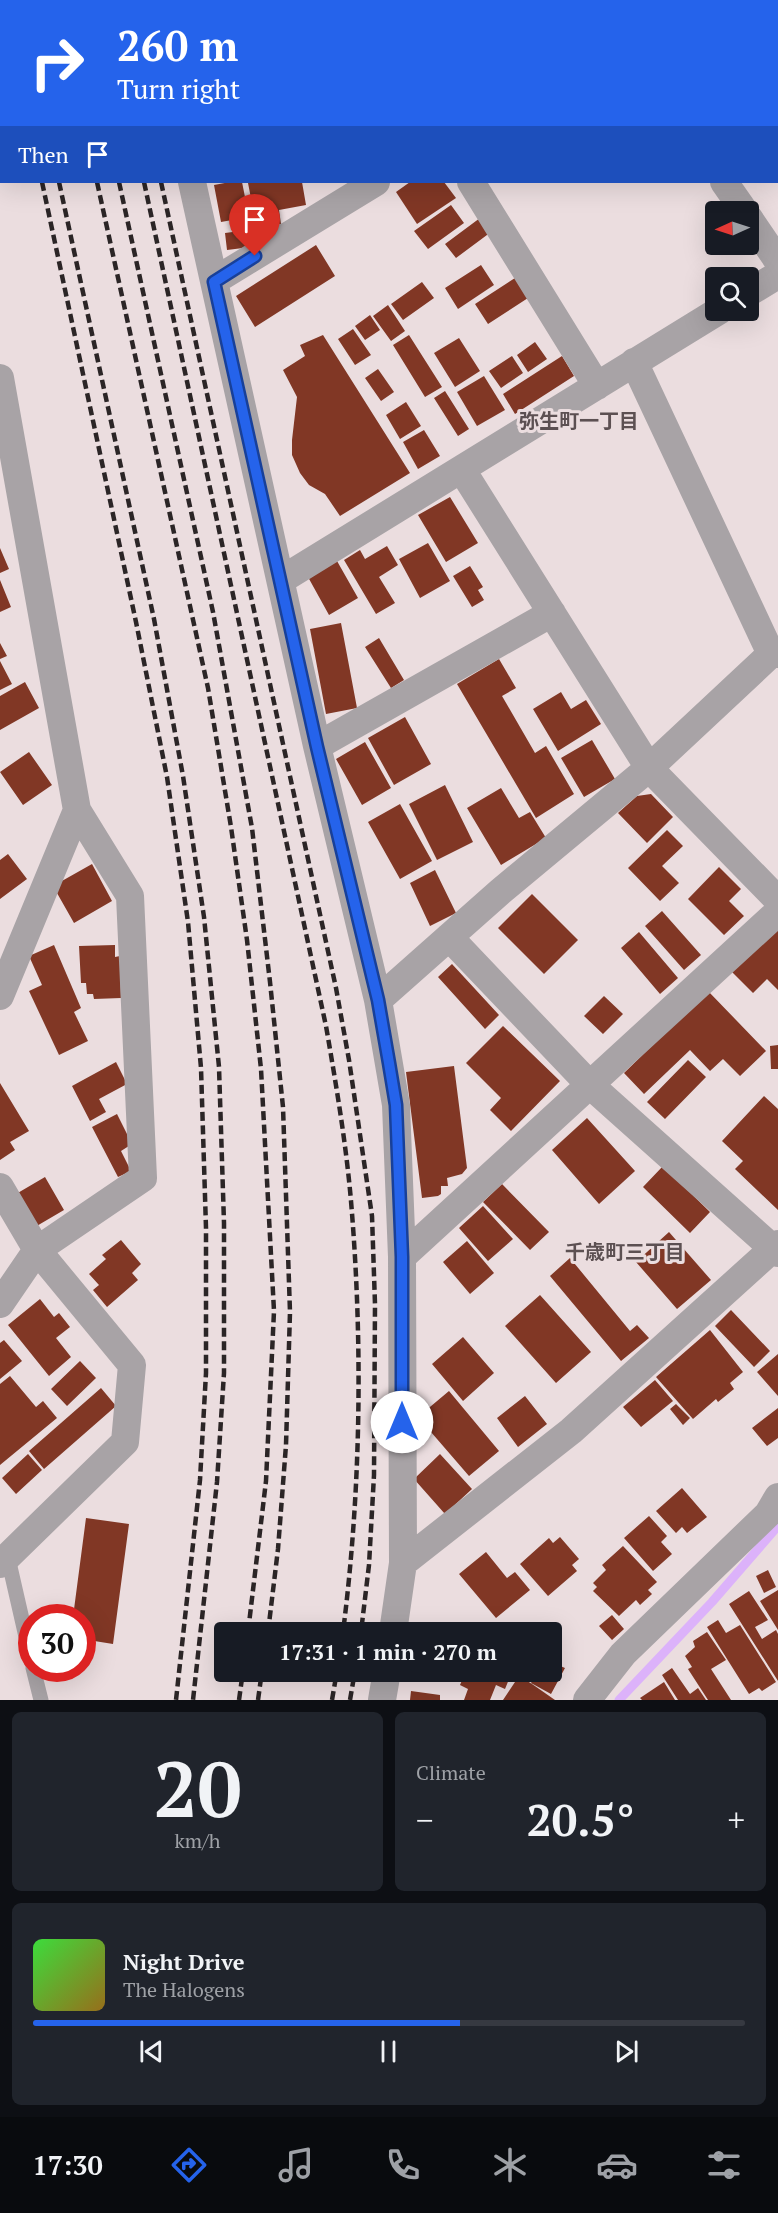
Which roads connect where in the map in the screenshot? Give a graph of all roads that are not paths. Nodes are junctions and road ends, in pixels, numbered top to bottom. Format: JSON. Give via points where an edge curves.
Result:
{"nodes":[{"id":1,"x":192,"y":183,"type":"edge"},
{"id":2,"x":374,"y":183,"type":"edge"},
{"id":3,"x":472,"y":183,"type":"edge"},
{"id":4,"x":725,"y":183,"type":"edge"},
{"id":5,"x":737,"y":201,"type":"edge"},
{"id":6,"x":759,"y":233,"type":"edge"},
{"id":7,"x":778,"y":261,"type":"edge"},
{"id":8,"x":778,"y":275,"type":"edge"},
{"id":9,"x":214,"y":282,"type":"junction"},
{"id":10,"x":759,"y":286,"type":"edge"},
{"id":11,"x":705,"y":319,"type":"edge"},
{"id":12,"x":634,"y":362,"type":"junction"},
{"id":13,"x":0,"y":378,"type":"edge"},
{"id":14,"x":597,"y":386,"type":"junction"},
{"id":15,"x":462,"y":470,"type":"junction"},
{"id":16,"x":281,"y":580,"type":"junction"},
{"id":17,"x":552,"y":613,"type":"junction"},
{"id":18,"x":775,"y":654,"type":"edge"},
{"id":19,"x":317,"y":747,"type":"junction"},
{"id":20,"x":649,"y":768,"type":"junction"},
{"id":21,"x":77,"y":810,"type":"junction"},
{"id":22,"x":778,"y":900,"type":"edge"},
{"id":23,"x":778,"y":912,"type":"edge"},
{"id":24,"x":449,"y":937,"type":"junction"},
{"id":25,"x":0,"y":996,"type":"edge"},
{"id":26,"x":378,"y":1000,"type":"junction"},
{"id":27,"x":590,"y":1085,"type":"junction"},
{"id":28,"x":0,"y":1187,"type":"edge"},
{"id":29,"x":776,"y":1249,"type":"edge"},
{"id":30,"x":37,"y":1250,"type":"junction"},
{"id":31,"x":402,"y":1257,"type":"junction"},
{"id":32,"x":0,"y":1304,"type":"edge"},
{"id":33,"x":778,"y":1497,"type":"edge"},
{"id":34,"x":3,"y":1555,"type":"edge"},
{"id":35,"x":403,"y":1563,"type":"junction"},
{"id":36,"x":18,"y":1611,"type":"edge"},
{"id":37,"x":394,"y":1622,"type":"edge"},
{"id":38,"x":36,"y":1682,"type":"edge"},
{"id":39,"x":385,"y":1682,"type":"edge"},
{"id":40,"x":41,"y":1700,"type":"edge"},
{"id":41,"x":382,"y":1700,"type":"edge"},
{"id":42,"x":586,"y":1700,"type":"edge"}],
"edges":[{"from":1,"to":9,"type":"street"},
{"from":2,"to":9,"type":"street"},
{"from":3,"to":14,"type":"street"},
{"from":4,"to":5,"type":"street"},
{"from":6,"to":7,"type":"street"},
{"from":8,"to":10,"type":"street"},
{"from":9,"to":16,"type":"street"},
{"from":11,"to":12,"type":"street"},
{"from":12,"to":14,"type":"street"},
{"from":12,"to":18,"type":"street"},
{"from":13,"to":21,"type":"street"},
{"from":14,"to":15,"type":"street"},
{"from":15,"to":16,"type":"street"},
{"from":15,"to":17,"type":"street"},
{"from":16,"to":19,"type":"street"},
{"from":17,"to":19,"type":"street"},
{"from":17,"to":20,"type":"street"},
{"from":18,"to":20,"type":"street"},
{"from":19,"to":26,"type":"street"},
{"from":20,"to":22,"type":"street"},
{"from":20,"to":24,"type":"street"},
{"from":21,"to":25,"type":"street"},
{"from":21,"to":30,"type":"street","via":[[130,896],[143,1178]]},
{"from":23,"to":27,"type":"street"},
{"from":24,"to":26,"type":"street"},
{"from":24,"to":27,"type":"street"},
{"from":26,"to":31,"type":"street","via":[[396,1105]]},
{"from":27,"to":29,"type":"street"},
{"from":27,"to":31,"type":"street"},
{"from":28,"to":30,"type":"street"},
{"from":29,"to":35,"type":"street","via":[[572,1431]]},
{"from":30,"to":32,"type":"street"},
{"from":30,"to":34,"type":"street","via":[[132,1365],[125,1442]]},
{"from":31,"to":35,"type":"street"},
{"from":33,"to":42,"type":"street","via":[[768,1514],[623,1654]]},
{"from":34,"to":36,"type":"lane"},
{"from":35,"to":37,"type":"street"},
{"from":38,"to":40,"type":"lane"},
{"from":39,"to":41,"type":"street"}]}
